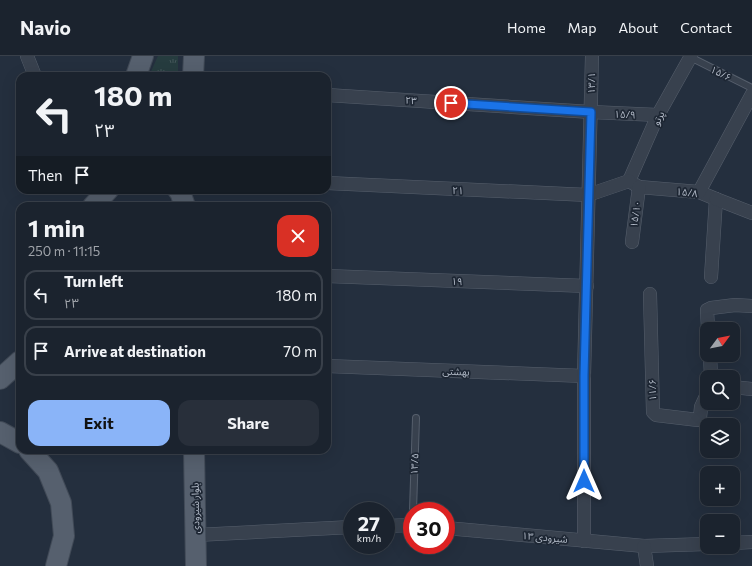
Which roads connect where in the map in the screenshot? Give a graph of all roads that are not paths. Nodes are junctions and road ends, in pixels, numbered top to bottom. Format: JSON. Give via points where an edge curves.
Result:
{"nodes":[{"id":1,"x":27,"y":56,"type":"edge"},
{"id":2,"x":143,"y":56,"type":"edge"},
{"id":3,"x":194,"y":56,"type":"edge"},
{"id":4,"x":592,"y":56,"type":"edge"},
{"id":5,"x":691,"y":57,"type":"edge"},
{"id":6,"x":33,"y":72,"type":"edge"},
{"id":7,"x":137,"y":72,"type":"edge"},
{"id":8,"x":193,"y":72,"type":"edge"},
{"id":9,"x":752,"y":88,"type":"edge"},
{"id":10,"x":331,"y":94,"type":"edge"},
{"id":11,"x":752,"y":94,"type":"edge"},
{"id":12,"x":591,"y":112,"type":"junction"},
{"id":13,"x":658,"y":115,"type":"junction"},
{"id":14,"x":331,"y":183,"type":"edge"},
{"id":15,"x":634,"y":184,"type":"junction"},
{"id":16,"x":699,"y":192,"type":"junction"},
{"id":17,"x":104,"y":194,"type":"edge"},
{"id":18,"x":588,"y":195,"type":"junction"},
{"id":19,"x":716,"y":199,"type":"junction"},
{"id":20,"x":96,"y":202,"type":"edge"},
{"id":21,"x":752,"y":213,"type":"edge"},
{"id":22,"x":632,"y":242,"type":"dead end"},
{"id":23,"x":331,"y":276,"type":"edge"},
{"id":24,"x":711,"y":277,"type":"dead end"},
{"id":25,"x":587,"y":286,"type":"junction"},
{"id":26,"x":650,"y":294,"type":"dead end"},
{"id":27,"x":752,"y":306,"type":"edge"},
{"id":28,"x":708,"y":322,"type":"edge"},
{"id":29,"x":16,"y":365,"type":"edge"},
{"id":30,"x":331,"y":366,"type":"edge"},
{"id":31,"x":584,"y":376,"type":"junction"},
{"id":32,"x":0,"y":379,"type":"edge"},
{"id":33,"x":740,"y":388,"type":"edge"},
{"id":34,"x":752,"y":389,"type":"edge"},
{"id":35,"x":701,"y":410,"type":"edge"},
{"id":36,"x":416,"y":418,"type":"dead end"},
{"id":37,"x":0,"y":432,"type":"edge"},
{"id":38,"x":16,"y":441,"type":"edge"},
{"id":39,"x":32,"y":454,"type":"edge"},
{"id":40,"x":194,"y":454,"type":"edge"},
{"id":41,"x":413,"y":502,"type":"edge"},
{"id":42,"x":343,"y":527,"type":"edge"},
{"id":43,"x":455,"y":529,"type":"edge"},
{"id":44,"x":196,"y":535,"type":"junction"},
{"id":45,"x":584,"y":541,"type":"junction"},
{"id":46,"x":752,"y":542,"type":"edge"},
{"id":47,"x":740,"y":543,"type":"edge"},
{"id":48,"x":700,"y":544,"type":"edge"},
{"id":49,"x":644,"y":546,"type":"junction"},
{"id":50,"x":56,"y":566,"type":"edge"},
{"id":51,"x":196,"y":566,"type":"edge"},
{"id":52,"x":647,"y":566,"type":"edge"}],
"edges":[{"from":1,"to":6,"type":"street"},
{"from":2,"to":7,"type":"main road"},
{"from":3,"to":8,"type":"main road"},
{"from":4,"to":12,"type":"street","name":"۱۳/۱"},
{"from":5,"to":9,"type":"lane","name":"۱۵/۶"},
{"from":5,"to":13,"type":"street","name":"پرتو"},
{"from":10,"to":12,"type":"street","name":"۲۳"},
{"from":11,"to":16,"type":"street"},
{"from":12,"to":13,"type":"street","name":"۱۵/۹"},
{"from":12,"to":18,"type":"street","name":"۱۳/۱"},
{"from":13,"to":15,"type":"street","name":"پرتو"},
{"from":14,"to":18,"type":"street","name":"۲۱"},
{"from":15,"to":16,"type":"street","name":"۱۵/۸"},
{"from":15,"to":18,"type":"street"},
{"from":15,"to":22,"type":"street","name":"۱۵/۱۰"},
{"from":16,"to":19,"type":"street","name":"۱۵/۸"},
{"from":17,"to":20,"type":"main road"},
{"from":18,"to":25,"type":"street","name":"۱۳/۱"},
{"from":19,"to":21,"type":"street","name":"۱۵/۸"},
{"from":19,"to":24,"type":"street"},
{"from":23,"to":25,"type":"street","name":"۱۹"},
{"from":25,"to":31,"type":"street","name":"۱۳/۱"},
{"from":26,"to":35,"type":"street","name":"۱۱/۶","via":[[653,412],[656,415],[698,420]]},
{"from":27,"to":28,"type":"street","via":[[711,308],[708,310]]},
{"from":29,"to":32,"type":"main road"},
{"from":30,"to":31,"type":"street","name":"بهشتی"},
{"from":31,"to":45,"type":"street","name":"۱۳/۱"},
{"from":33,"to":34,"type":"street"},
{"from":36,"to":41,"type":"lane","name":"۱۳/۵"},
{"from":37,"to":38,"type":"main road"},
{"from":39,"to":50,"type":"main road","via":[[48,472],[61,503],[64,536]]},
{"from":40,"to":44,"type":"main road","name":"بلوار شیرودی"},
{"from":42,"to":44,"type":"street"},
{"from":43,"to":45,"type":"street","name":"شیرودی ۱۳"},
{"from":44,"to":51,"type":"main road","name":"بلوار شیرودی"},
{"from":45,"to":49,"type":"street","name":"شیرودی ۱۳"},
{"from":46,"to":47,"type":"street"},
{"from":48,"to":49,"type":"street","name":"شیرودی ۱۳"},
{"from":49,"to":52,"type":"street"}]}
